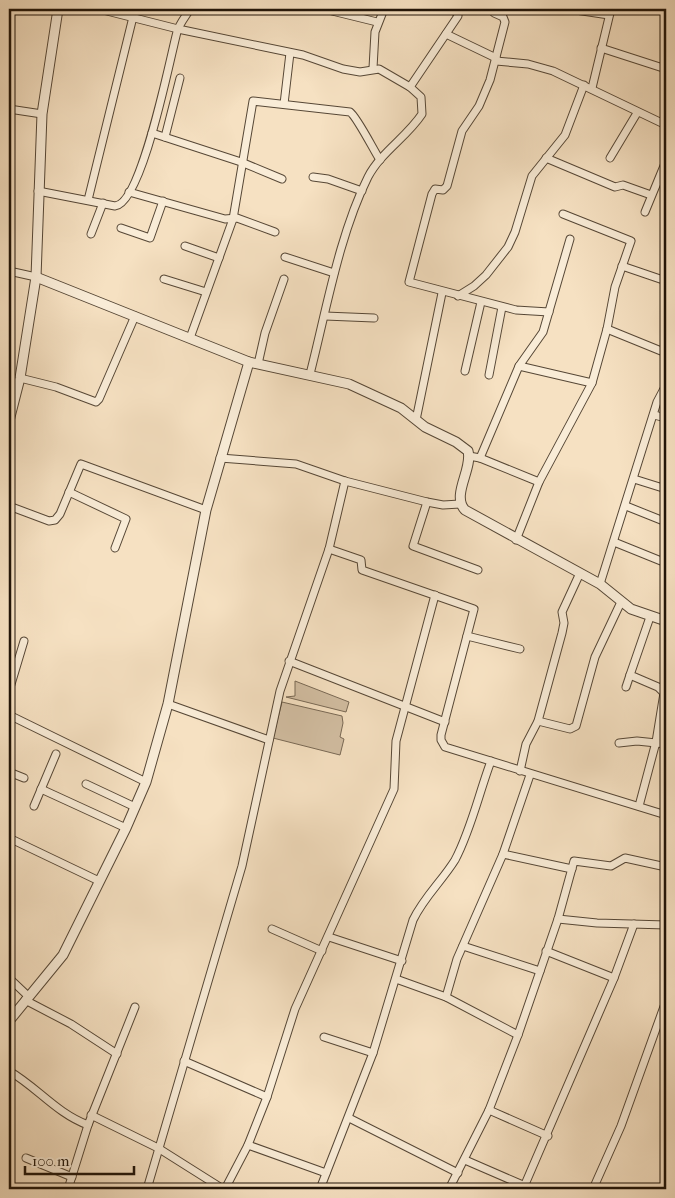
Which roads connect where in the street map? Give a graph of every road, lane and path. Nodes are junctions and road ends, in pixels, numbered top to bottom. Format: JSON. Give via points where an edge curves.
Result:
{"nodes":[{"id":1,"x":58,"y":9,"type":"edge"},
{"id":2,"x":98,"y":9,"type":"edge"},
{"id":3,"x":190,"y":9,"type":"edge"},
{"id":4,"x":324,"y":9,"type":"edge"},
{"id":5,"x":384,"y":9,"type":"edge"},
{"id":6,"x":449,"y":9,"type":"edge"},
{"id":7,"x":493,"y":9,"type":"edge"},
{"id":8,"x":573,"y":9,"type":"edge"},
{"id":9,"x":610,"y":12,"type":"edge"},
{"id":10,"x":133,"y":17,"type":"junction"},
{"id":11,"x":377,"y":22,"type":"junction"},
{"id":12,"x":178,"y":29,"type":"junction"},
{"id":13,"x":446,"y":34,"type":"junction"},
{"id":14,"x":601,"y":48,"type":"junction"},
{"id":15,"x":290,"y":53,"type":"junction"},
{"id":16,"x":496,"y":59,"type":"junction"},
{"id":17,"x":373,"y":68,"type":"junction"},
{"id":18,"x":666,"y":69,"type":"edge"},
{"id":19,"x":180,"y":78,"type":"dead end"},
{"id":20,"x":584,"y":85,"type":"junction"},
{"id":21,"x":410,"y":87,"type":"junction"},
{"id":22,"x":592,"y":88,"type":"junction"},
{"id":23,"x":284,"y":104,"type":"junction"},
{"id":24,"x":9,"y":109,"type":"edge"},
{"id":25,"x":637,"y":113,"type":"junction"},
{"id":26,"x":42,"y":114,"type":"junction"},
{"id":27,"x":666,"y":125,"type":"edge"},
{"id":28,"x":152,"y":133,"type":"junction"},
{"id":29,"x":166,"y":137,"type":"junction"},
{"id":30,"x":546,"y":158,"type":"junction"},
{"id":31,"x":610,"y":158,"type":"dead end"},
{"id":32,"x":380,"y":160,"type":"junction"},
{"id":33,"x":666,"y":161,"type":"edge"},
{"id":34,"x":241,"y":162,"type":"junction"},
{"id":35,"x":313,"y":177,"type":"dead end"},
{"id":36,"x":282,"y":178,"type":"dead end"},
{"id":37,"x":38,"y":191,"type":"junction"},
{"id":38,"x":362,"y":191,"type":"junction"},
{"id":39,"x":129,"y":192,"type":"junction"},
{"id":40,"x":651,"y":195,"type":"junction"},
{"id":41,"x":88,"y":200,"type":"junction"},
{"id":42,"x":163,"y":201,"type":"junction"},
{"id":43,"x":103,"y":203,"type":"junction"},
{"id":44,"x":645,"y":212,"type":"dead end"},
{"id":45,"x":563,"y":214,"type":"dead end"},
{"id":46,"x":233,"y":219,"type":"junction"},
{"id":47,"x":121,"y":228,"type":"dead end"},
{"id":48,"x":275,"y":232,"type":"dead end"},
{"id":49,"x":91,"y":234,"type":"dead end"},
{"id":50,"x":570,"y":239,"type":"dead end"},
{"id":51,"x":185,"y":246,"type":"dead end"},
{"id":52,"x":285,"y":257,"type":"dead end"},
{"id":53,"x":219,"y":258,"type":"junction"},
{"id":54,"x":622,"y":266,"type":"junction"},
{"id":55,"x":9,"y":271,"type":"edge"},
{"id":56,"x":334,"y":273,"type":"junction"},
{"id":57,"x":36,"y":277,"type":"junction"},
{"id":58,"x":164,"y":279,"type":"dead end"},
{"id":59,"x":284,"y":279,"type":"dead end"},
{"id":60,"x":666,"y":281,"type":"edge"},
{"id":61,"x":206,"y":292,"type":"junction"},
{"id":62,"x":442,"y":292,"type":"junction"},
{"id":63,"x":458,"y":296,"type":"junction"},
{"id":64,"x":481,"y":302,"type":"junction"},
{"id":65,"x":502,"y":307,"type":"junction"},
{"id":66,"x":549,"y":312,"type":"junction"},
{"id":67,"x":135,"y":316,"type":"junction"},
{"id":68,"x":325,"y":316,"type":"junction"},
{"id":69,"x":374,"y":318,"type":"dead end"},
{"id":70,"x":607,"y":330,"type":"junction"},
{"id":71,"x":190,"y":338,"type":"junction"},
{"id":72,"x":666,"y":353,"type":"edge"},
{"id":73,"x":254,"y":363,"type":"junction"},
{"id":74,"x":519,"y":366,"type":"junction"},
{"id":75,"x":465,"y":371,"type":"dead end"},
{"id":76,"x":310,"y":374,"type":"junction"},
{"id":77,"x":489,"y":375,"type":"dead end"},
{"id":78,"x":20,"y":378,"type":"junction"},
{"id":79,"x":592,"y":383,"type":"junction"},
{"id":80,"x":666,"y":385,"type":"edge"},
{"id":81,"x":654,"y":415,"type":"junction"},
{"id":82,"x":666,"y":418,"type":"edge"},
{"id":83,"x":416,"y":420,"type":"junction"},
{"id":84,"x":9,"y":421,"type":"edge"},
{"id":85,"x":469,"y":456,"type":"junction"},
{"id":86,"x":220,"y":458,"type":"junction"},
{"id":87,"x":480,"y":458,"type":"junction"},
{"id":88,"x":634,"y":479,"type":"junction"},
{"id":89,"x":345,"y":481,"type":"junction"},
{"id":90,"x":539,"y":482,"type":"junction"},
{"id":91,"x":666,"y":489,"type":"edge"},
{"id":92,"x":69,"y":492,"type":"junction"},
{"id":93,"x":427,"y":502,"type":"junction"},
{"id":94,"x":460,"y":504,"type":"junction"},
{"id":95,"x":9,"y":506,"type":"edge"},
{"id":96,"x":626,"y":506,"type":"junction"},
{"id":97,"x":206,"y":510,"type":"junction"},
{"id":98,"x":666,"y":522,"type":"edge"},
{"id":99,"x":516,"y":540,"type":"junction"},
{"id":100,"x":614,"y":542,"type":"junction"},
{"id":101,"x":115,"y":548,"type":"dead end"},
{"id":102,"x":329,"y":549,"type":"junction"},
{"id":103,"x":666,"y":563,"type":"edge"},
{"id":104,"x":478,"y":570,"type":"dead end"},
{"id":105,"x":580,"y":572,"type":"junction"},
{"id":106,"x":600,"y":584,"type":"junction"},
{"id":107,"x":435,"y":595,"type":"junction"},
{"id":108,"x":621,"y":602,"type":"junction"},
{"id":109,"x":650,"y":617,"type":"junction"},
{"id":110,"x":666,"y":621,"type":"edge"},
{"id":111,"x":467,"y":636,"type":"junction"},
{"id":112,"x":24,"y":641,"type":"dead end"},
{"id":113,"x":520,"y":649,"type":"dead end"},
{"id":114,"x":289,"y":661,"type":"junction"},
{"id":115,"x":630,"y":676,"type":"junction"},
{"id":116,"x":626,"y":687,"type":"dead end"},
{"id":117,"x":9,"y":692,"type":"edge"},
{"id":118,"x":168,"y":704,"type":"junction"},
{"id":119,"x":404,"y":708,"type":"junction"},
{"id":120,"x":9,"y":714,"type":"edge"},
{"id":121,"x":538,"y":721,"type":"junction"},
{"id":122,"x":445,"y":722,"type":"junction"},
{"id":123,"x":269,"y":740,"type":"junction"},
{"id":124,"x":656,"y":742,"type":"junction"},
{"id":125,"x":619,"y":743,"type":"dead end"},
{"id":126,"x":666,"y":744,"type":"edge"},
{"id":127,"x":56,"y":754,"type":"dead end"},
{"id":128,"x":491,"y":761,"type":"junction"},
{"id":129,"x":9,"y":772,"type":"edge"},
{"id":130,"x":520,"y":772,"type":"junction"},
{"id":131,"x":530,"y":775,"type":"junction"},
{"id":132,"x":24,"y":778,"type":"dead end"},
{"id":133,"x":146,"y":782,"type":"junction"},
{"id":134,"x":86,"y":784,"type":"dead end"},
{"id":135,"x":42,"y":788,"type":"junction"},
{"id":136,"x":34,"y":806,"type":"dead end"},
{"id":137,"x":639,"y":806,"type":"junction"},
{"id":138,"x":135,"y":807,"type":"junction"},
{"id":139,"x":666,"y":815,"type":"edge"},
{"id":140,"x":126,"y":828,"type":"junction"},
{"id":141,"x":9,"y":838,"type":"edge"},
{"id":142,"x":503,"y":854,"type":"junction"},
{"id":143,"x":666,"y":868,"type":"edge"},
{"id":144,"x":572,"y":869,"type":"junction"},
{"id":145,"x":99,"y":882,"type":"junction"},
{"id":146,"x":558,"y":918,"type":"junction"},
{"id":147,"x":634,"y":924,"type":"junction"},
{"id":148,"x":666,"y":925,"type":"edge"},
{"id":149,"x":272,"y":929,"type":"dead end"},
{"id":150,"x":329,"y":937,"type":"junction"},
{"id":151,"x":463,"y":946,"type":"junction"},
{"id":152,"x":322,"y":951,"type":"junction"},
{"id":153,"x":546,"y":951,"type":"junction"},
{"id":154,"x":402,"y":961,"type":"junction"},
{"id":155,"x":540,"y":970,"type":"junction"},
{"id":156,"x":9,"y":978,"type":"edge"},
{"id":157,"x":614,"y":978,"type":"junction"},
{"id":158,"x":396,"y":979,"type":"junction"},
{"id":159,"x":446,"y":997,"type":"junction"},
{"id":160,"x":27,"y":998,"type":"junction"},
{"id":161,"x":666,"y":1001,"type":"edge"},
{"id":162,"x":135,"y":1007,"type":"dead end"},
{"id":163,"x":9,"y":1021,"type":"edge"},
{"id":164,"x":518,"y":1035,"type":"junction"},
{"id":165,"x":324,"y":1037,"type":"dead end"},
{"id":166,"x":373,"y":1053,"type":"junction"},
{"id":167,"x":117,"y":1054,"type":"junction"},
{"id":168,"x":184,"y":1061,"type":"junction"},
{"id":169,"x":9,"y":1071,"type":"edge"},
{"id":170,"x":267,"y":1097,"type":"junction"},
{"id":171,"x":489,"y":1110,"type":"junction"},
{"id":172,"x":91,"y":1115,"type":"junction"},
{"id":173,"x":349,"y":1118,"type":"junction"},
{"id":174,"x":88,"y":1125,"type":"junction"},
{"id":175,"x":548,"y":1136,"type":"junction"},
{"id":176,"x":248,"y":1145,"type":"junction"},
{"id":177,"x":158,"y":1148,"type":"junction"},
{"id":178,"x":26,"y":1158,"type":"dead end"},
{"id":179,"x":465,"y":1160,"type":"junction"},
{"id":180,"x":326,"y":1173,"type":"junction"},
{"id":181,"x":458,"y":1173,"type":"junction"},
{"id":182,"x":72,"y":1178,"type":"junction"},
{"id":183,"x":524,"y":1188,"type":"edge"},
{"id":184,"x":68,"y":1189,"type":"edge"},
{"id":185,"x":147,"y":1189,"type":"edge"},
{"id":186,"x":224,"y":1189,"type":"edge"},
{"id":187,"x":320,"y":1189,"type":"edge"},
{"id":188,"x":449,"y":1189,"type":"edge"},
{"id":189,"x":593,"y":1189,"type":"edge"}],
"edges":[{"from":1,"to":26,"type":"street"},
{"from":2,"to":10,"type":"street"},
{"from":3,"to":12,"type":"street"},
{"from":4,"to":11,"type":"street"},
{"from":5,"to":11,"type":"street"},
{"from":6,"to":13,"type":"street","via":[[459,14]]},
{"from":7,"to":16,"type":"street","via":[[505,22]]},
{"from":8,"to":9,"type":"street"},
{"from":9,"to":14,"type":"street"},
{"from":10,"to":12,"type":"street"},
{"from":10,"to":41,"type":"street"},
{"from":11,"to":17,"type":"street"},
{"from":12,"to":15,"type":"street"},
{"from":12,"to":28,"type":"street"},
{"from":13,"to":16,"type":"street"},
{"from":13,"to":21,"type":"street"},
{"from":14,"to":18,"type":"street"},
{"from":14,"to":22,"type":"street"},
{"from":15,"to":17,"type":"street","via":[[352,71]]},
{"from":15,"to":23,"type":"street"},
{"from":16,"to":20,"type":"street","via":[[545,69]]},
{"from":16,"to":62,"type":"street","via":[[485,92],[459,138],[449,183],[445,189],[435,189],[432,194],[409,282]]},
{"from":17,"to":21,"type":"street","via":[[385,71]]},
{"from":19,"to":29,"type":"street"},
{"from":20,"to":22,"type":"street"},
{"from":20,"to":30,"type":"street","via":[[564,135]]},
{"from":21,"to":32,"type":"street","via":[[421,97],[422,114]]},
{"from":22,"to":25,"type":"street"},
{"from":23,"to":32,"type":"street","via":[[350,112],[358,120]]},
{"from":23,"to":34,"type":"street","via":[[253,101]]},
{"from":24,"to":26,"type":"street"},
{"from":25,"to":27,"type":"street"},
{"from":25,"to":31,"type":"street"},
{"from":26,"to":37,"type":"street"},
{"from":28,"to":29,"type":"street"},
{"from":28,"to":39,"type":"street"},
{"from":29,"to":34,"type":"street"},
{"from":30,"to":40,"type":"street","via":[[615,187],[623,184]]},
{"from":30,"to":63,"type":"street","via":[[532,176],[508,247],[486,275]]},
{"from":32,"to":38,"type":"street"},
{"from":33,"to":40,"type":"street"},
{"from":34,"to":36,"type":"street"},
{"from":34,"to":46,"type":"street"},
{"from":35,"to":38,"type":"street"},
{"from":37,"to":41,"type":"street"},
{"from":37,"to":57,"type":"street"},
{"from":38,"to":56,"type":"street"},
{"from":39,"to":42,"type":"street"},
{"from":39,"to":43,"type":"street","via":[[119,206]]},
{"from":40,"to":44,"type":"street"},
{"from":41,"to":43,"type":"street"},
{"from":42,"to":46,"type":"street"},
{"from":42,"to":47,"type":"street","via":[[150,238]]},
{"from":43,"to":49,"type":"street"},
{"from":45,"to":54,"type":"street","via":[[631,241]]},
{"from":46,"to":48,"type":"street"},
{"from":46,"to":53,"type":"street"},
{"from":50,"to":66,"type":"street"},
{"from":51,"to":53,"type":"street"},
{"from":52,"to":56,"type":"street"},
{"from":53,"to":61,"type":"street"},
{"from":54,"to":60,"type":"street"},
{"from":54,"to":70,"type":"street"},
{"from":55,"to":57,"type":"street"},
{"from":56,"to":68,"type":"street"},
{"from":57,"to":67,"type":"street"},
{"from":57,"to":78,"type":"street"},
{"from":58,"to":61,"type":"street"},
{"from":59,"to":73,"type":"street"},
{"from":61,"to":71,"type":"street"},
{"from":62,"to":63,"type":"street"},
{"from":62,"to":83,"type":"street"},
{"from":63,"to":64,"type":"street"},
{"from":64,"to":65,"type":"street"},
{"from":64,"to":75,"type":"street"},
{"from":65,"to":66,"type":"street"},
{"from":65,"to":77,"type":"street"},
{"from":66,"to":74,"type":"street","via":[[541,337]]},
{"from":67,"to":71,"type":"street"},
{"from":67,"to":78,"type":"street","via":[[98,401],[92,402],[56,387]]},
{"from":68,"to":69,"type":"street"},
{"from":68,"to":76,"type":"street"},
{"from":70,"to":72,"type":"street"},
{"from":70,"to":79,"type":"street"},
{"from":71,"to":73,"type":"street"},
{"from":73,"to":76,"type":"street"},
{"from":73,"to":86,"type":"street"},
{"from":74,"to":79,"type":"street"},
{"from":74,"to":87,"type":"street"},
{"from":76,"to":83,"type":"street","via":[[349,384],[377,396]]},
{"from":78,"to":84,"type":"street"},
{"from":79,"to":90,"type":"street"},
{"from":80,"to":81,"type":"street"},
{"from":81,"to":82,"type":"street"},
{"from":81,"to":88,"type":"street"},
{"from":83,"to":85,"type":"street","via":[[463,447]]},
{"from":85,"to":87,"type":"street"},
{"from":85,"to":94,"type":"street"},
{"from":86,"to":89,"type":"street","via":[[296,464]]},
{"from":86,"to":97,"type":"street"},
{"from":87,"to":90,"type":"street"},
{"from":88,"to":91,"type":"street"},
{"from":88,"to":96,"type":"street"},
{"from":89,"to":93,"type":"street"},
{"from":89,"to":102,"type":"street"},
{"from":90,"to":99,"type":"street"},
{"from":92,"to":95,"type":"street","via":[[59,516],[52,521]]},
{"from":92,"to":97,"type":"street","via":[[81,464]]},
{"from":92,"to":101,"type":"street","via":[[126,519]]},
{"from":93,"to":94,"type":"street"},
{"from":93,"to":104,"type":"street","via":[[413,546]]},
{"from":94,"to":99,"type":"street"},
{"from":96,"to":98,"type":"street"},
{"from":96,"to":100,"type":"street"},
{"from":97,"to":118,"type":"street"},
{"from":99,"to":105,"type":"street"},
{"from":100,"to":103,"type":"street"},
{"from":100,"to":106,"type":"street"},
{"from":102,"to":107,"type":"street","via":[[361,560],[362,570]]},
{"from":102,"to":114,"type":"street"},
{"from":105,"to":106,"type":"street"},
{"from":105,"to":121,"type":"street","via":[[562,612],[564,623]]},
{"from":106,"to":108,"type":"street"},
{"from":107,"to":111,"type":"street","via":[[474,609]]},
{"from":107,"to":119,"type":"street"},
{"from":108,"to":109,"type":"street"},
{"from":108,"to":121,"type":"street","via":[[596,657],[576,726],[570,729]]},
{"from":109,"to":110,"type":"street"},
{"from":109,"to":115,"type":"street"},
{"from":111,"to":113,"type":"street"},
{"from":111,"to":122,"type":"street"},
{"from":112,"to":117,"type":"street"},
{"from":114,"to":119,"type":"street","via":[[365,689]]},
{"from":114,"to":123,"type":"street"},
{"from":115,"to":116,"type":"street"},
{"from":115,"to":124,"type":"street","via":[[658,687],[664,693]]},
{"from":118,"to":123,"type":"street"},
{"from":118,"to":133,"type":"street"},
{"from":119,"to":122,"type":"street"},
{"from":119,"to":150,"type":"street","via":[[394,755],[394,789]]},
{"from":120,"to":133,"type":"street"},
{"from":121,"to":130,"type":"street","via":[[526,744]]},
{"from":122,"to":128,"type":"street","via":[[441,738],[443,745]]},
{"from":123,"to":168,"type":"street","via":[[242,866]]},
{"from":124,"to":125,"type":"street"},
{"from":124,"to":126,"type":"street"},
{"from":124,"to":137,"type":"street"},
{"from":127,"to":135,"type":"street"},
{"from":128,"to":130,"type":"street"},
{"from":128,"to":154,"type":"street","via":[[459,850],[417,910]]},
{"from":129,"to":132,"type":"street"},
{"from":130,"to":131,"type":"street"},
{"from":131,"to":137,"type":"street"},
{"from":131,"to":142,"type":"street"},
{"from":133,"to":138,"type":"street"},
{"from":134,"to":138,"type":"street"},
{"from":135,"to":136,"type":"street"},
{"from":135,"to":140,"type":"street"},
{"from":137,"to":139,"type":"street"},
{"from":138,"to":140,"type":"street"},
{"from":140,"to":145,"type":"street"},
{"from":141,"to":145,"type":"street"},
{"from":142,"to":144,"type":"street"},
{"from":142,"to":151,"type":"street"},
{"from":143,"to":144,"type":"street","via":[[625,858],[611,866],[574,861]]},
{"from":144,"to":146,"type":"street"},
{"from":145,"to":160,"type":"street","via":[[63,955]]},
{"from":146,"to":147,"type":"street"},
{"from":146,"to":153,"type":"street"},
{"from":147,"to":148,"type":"street"},
{"from":147,"to":157,"type":"street"},
{"from":149,"to":152,"type":"street"},
{"from":150,"to":152,"type":"street"},
{"from":150,"to":154,"type":"street"},
{"from":151,"to":155,"type":"street"},
{"from":151,"to":159,"type":"street"},
{"from":152,"to":170,"type":"street","via":[[291,1018]]},
{"from":153,"to":155,"type":"street"},
{"from":153,"to":157,"type":"street"},
{"from":154,"to":158,"type":"street"},
{"from":155,"to":164,"type":"street"},
{"from":156,"to":160,"type":"street"},
{"from":157,"to":175,"type":"street"},
{"from":158,"to":159,"type":"street"},
{"from":158,"to":166,"type":"street"},
{"from":159,"to":164,"type":"street"},
{"from":160,"to":163,"type":"street"},
{"from":160,"to":167,"type":"street"},
{"from":161,"to":189,"type":"street","via":[[621,1126]]},
{"from":162,"to":167,"type":"street"},
{"from":164,"to":171,"type":"street"},
{"from":165,"to":166,"type":"street"},
{"from":166,"to":173,"type":"street"},
{"from":167,"to":172,"type":"street"},
{"from":168,"to":170,"type":"street"},
{"from":168,"to":177,"type":"street"},
{"from":169,"to":174,"type":"street","via":[[64,1114]]},
{"from":170,"to":176,"type":"street"},
{"from":171,"to":175,"type":"street"},
{"from":171,"to":179,"type":"street"},
{"from":172,"to":174,"type":"street"},
{"from":172,"to":177,"type":"street"},
{"from":173,"to":180,"type":"street"},
{"from":173,"to":181,"type":"street"},
{"from":174,"to":182,"type":"street"},
{"from":175,"to":183,"type":"street"},
{"from":176,"to":180,"type":"street"},
{"from":176,"to":186,"type":"street"},
{"from":177,"to":185,"type":"street"},
{"from":177,"to":186,"type":"street"},
{"from":178,"to":182,"type":"street"},
{"from":179,"to":181,"type":"street"},
{"from":179,"to":183,"type":"street"},
{"from":180,"to":187,"type":"street"},
{"from":181,"to":188,"type":"street"},
{"from":182,"to":184,"type":"street"}]}
